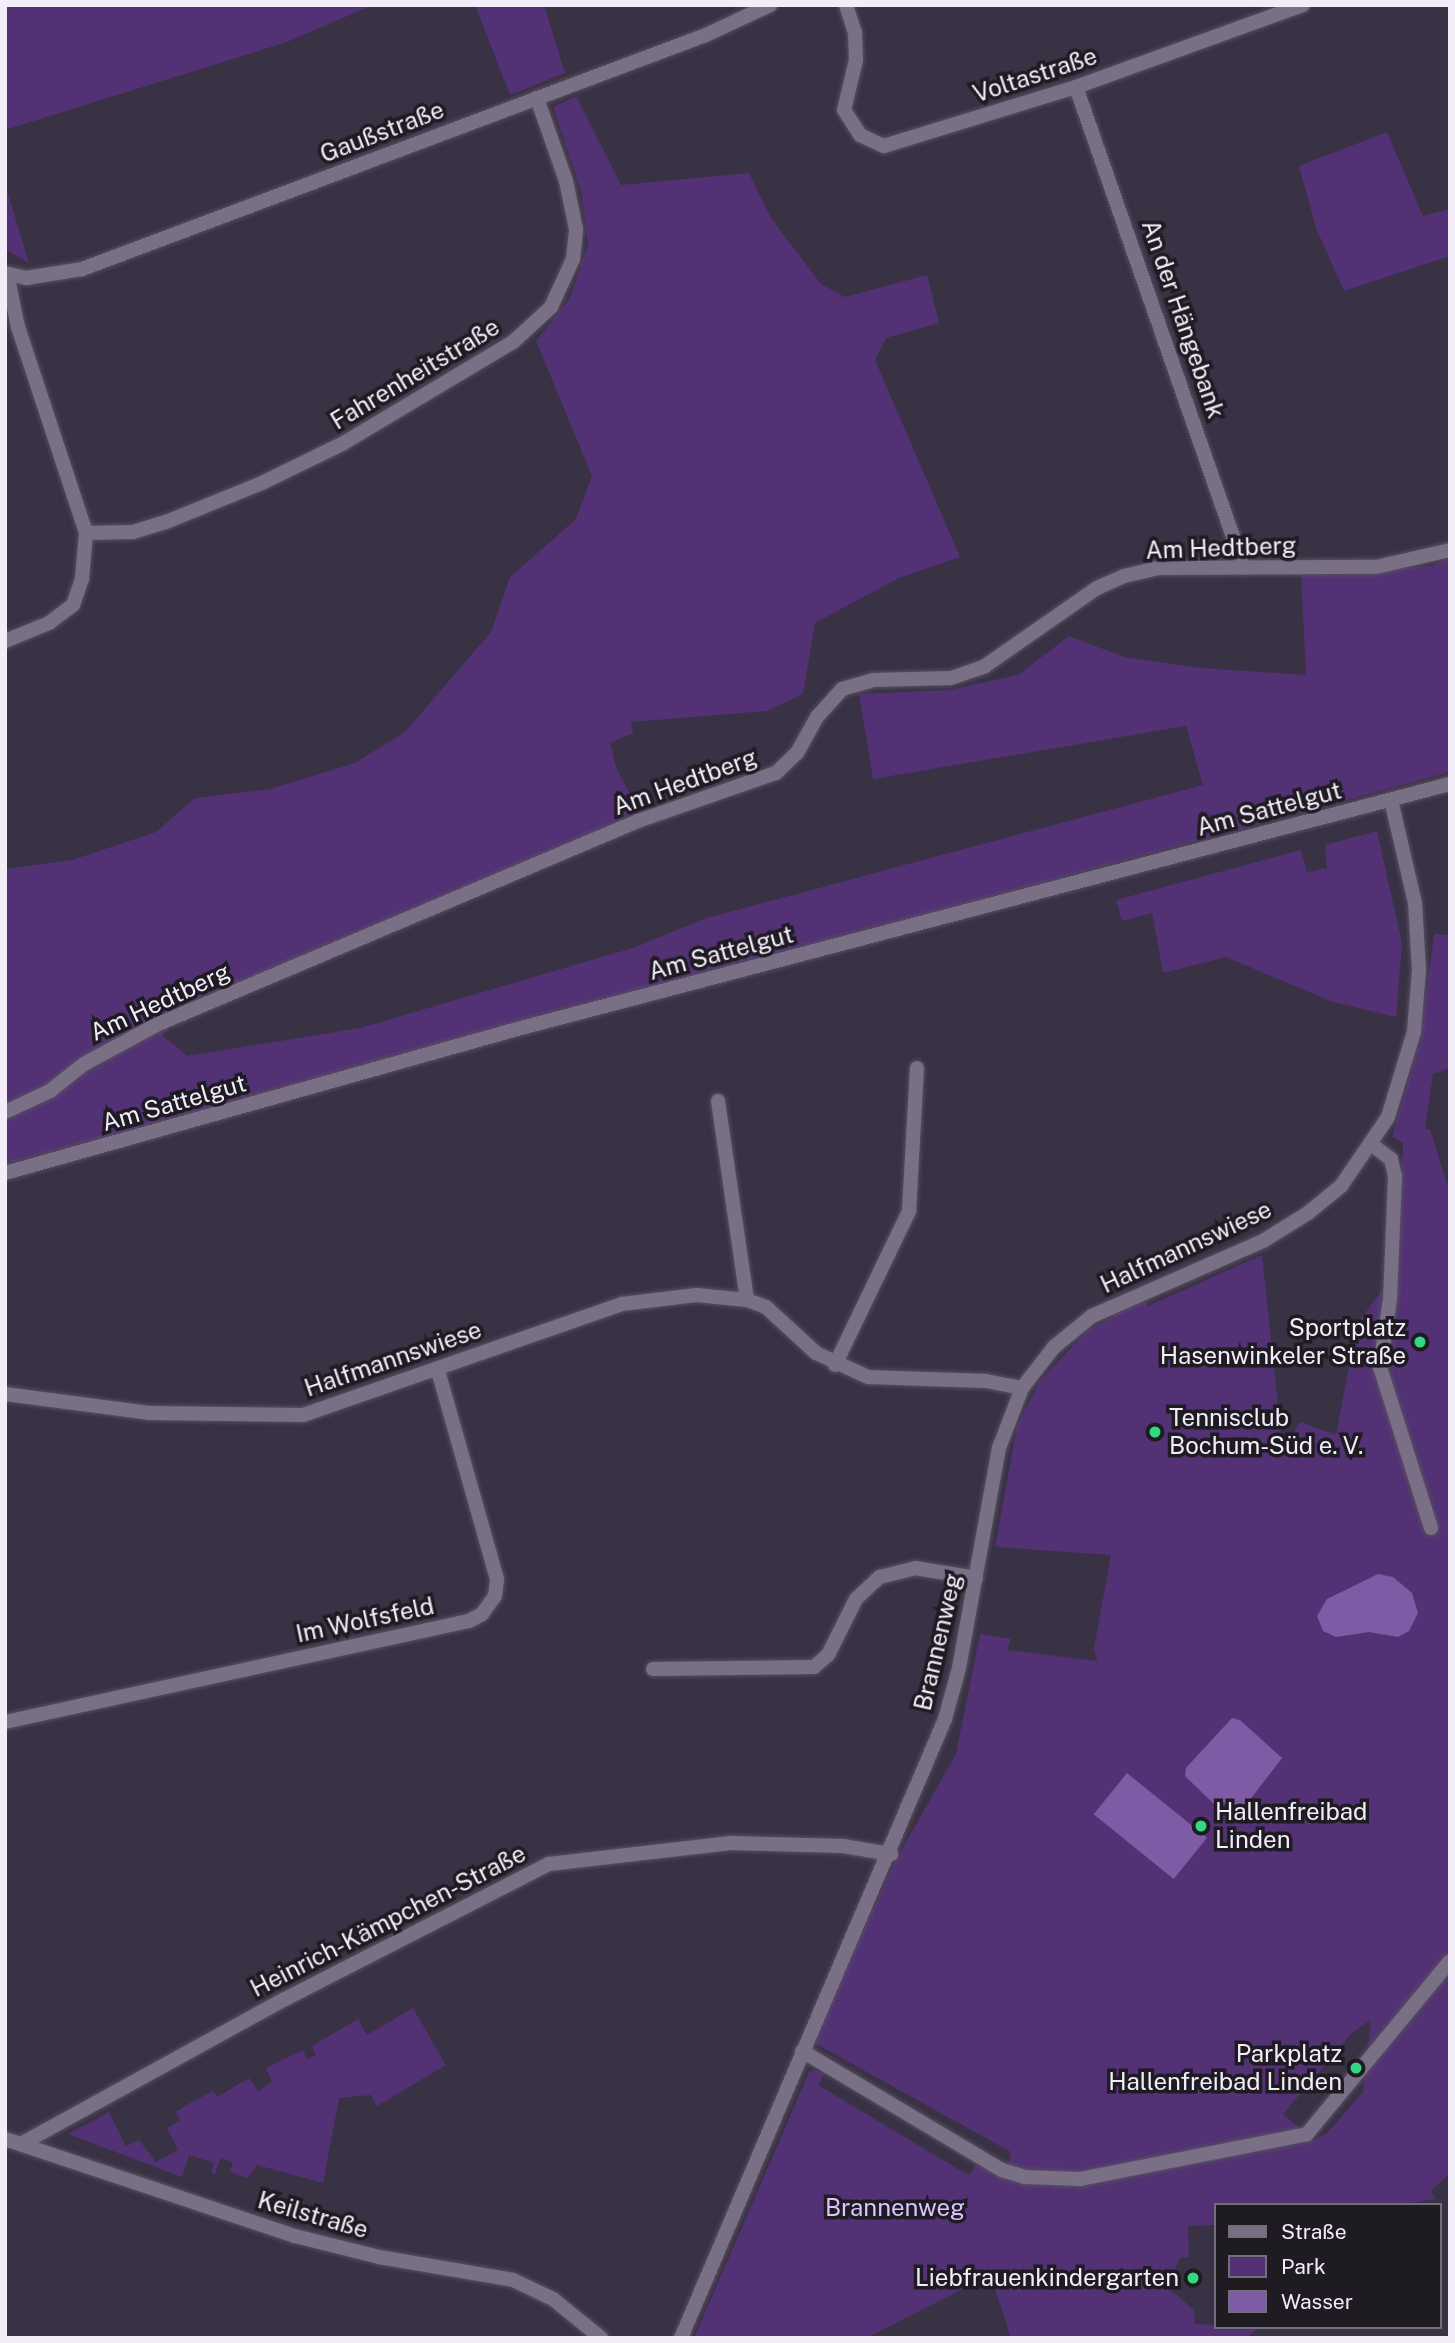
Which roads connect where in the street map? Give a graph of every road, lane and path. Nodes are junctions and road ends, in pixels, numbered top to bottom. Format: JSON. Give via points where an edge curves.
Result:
{"nodes":[{"id":1,"x":770,"y":5,"type":"edge"},
{"id":2,"x":846,"y":5,"type":"edge"},
{"id":3,"x":1303,"y":5,"type":"edge"},
{"id":4,"x":1076,"y":87,"type":"junction"},
{"id":5,"x":537,"y":98,"type":"junction"},
{"id":6,"x":6,"y":274,"type":"edge"},
{"id":7,"x":86,"y":533,"type":"junction"},
{"id":8,"x":1450,"y":550,"type":"edge"},
{"id":9,"x":1244,"y":568,"type":"junction"},
{"id":10,"x":5,"y":641,"type":"edge"},
{"id":11,"x":1450,"y":784,"type":"edge"},
{"id":12,"x":1391,"y":800,"type":"junction"},
{"id":13,"x":917,"y":1068,"type":"dead end"},
{"id":14,"x":718,"y":1101,"type":"dead end"},
{"id":15,"x":5,"y":1112,"type":"edge"},
{"id":16,"x":1371,"y":1144,"type":"junction"},
{"id":17,"x":5,"y":1173,"type":"edge"},
{"id":18,"x":747,"y":1300,"type":"junction"},
{"id":19,"x":835,"y":1366,"type":"junction"},
{"id":20,"x":438,"y":1371,"type":"junction"},
{"id":21,"x":1022,"y":1388,"type":"junction"},
{"id":22,"x":5,"y":1394,"type":"edge"},
{"id":23,"x":1431,"y":1528,"type":"dead end"},
{"id":24,"x":976,"y":1578,"type":"junction"},
{"id":25,"x":653,"y":1669,"type":"dead end"},
{"id":26,"x":5,"y":1722,"type":"edge"},
{"id":27,"x":891,"y":1854,"type":"junction"},
{"id":28,"x":1450,"y":1961,"type":"edge"},
{"id":29,"x":802,"y":2051,"type":"junction"},
{"id":30,"x":5,"y":2139,"type":"edge"},
{"id":31,"x":22,"y":2144,"type":"junction"},
{"id":32,"x":601,"y":2338,"type":"edge"},
{"id":33,"x":681,"y":2338,"type":"edge"}],
"edges":[{"from":1,"to":5,"type":"street","name":"Gaußstraße","via":[[706,35]]},
{"from":2,"to":4,"type":"street","name":"Voltastraße","via":[[855,32],[856,60],[844,110],[856,132],[878,146]]},
{"from":3,"to":4,"type":"street","name":"Voltastraße"},
{"from":4,"to":9,"type":"street","name":"An der Hängebank"},
{"from":5,"to":6,"type":"street","name":"Gaußstraße","via":[[82,269],[36,277]]},
{"from":5,"to":7,"type":"street","name":"Fahrenheitstraße","via":[[570,196],[576,244],[560,293],[535,325],[422,398],[262,483],[133,532]]},
{"from":6,"to":7,"type":"street","via":[[18,327]]},
{"from":7,"to":10,"type":"street","via":[[77,599],[56,619]]},
{"from":8,"to":9,"type":"street","name":"Am Hedtberg","via":[[1376,566]]},
{"from":9,"to":15,"type":"street","name":"Am Hedtberg","via":[[1152,568],[1124,576],[1097,588],[985,666],[935,680],[859,681],[833,696],[797,753],[776,773],[638,821],[156,1025],[84,1063],[50,1091]]},
{"from":11,"to":12,"type":"street","name":"Am Sattelgut"},
{"from":12,"to":16,"type":"street","name":"Halfmannswiese","via":[[1415,903],[1418,990],[1414,1032],[1401,1081]]},
{"from":12,"to":17,"type":"street","name":"Am Sattelgut","via":[[508,1032]]},
{"from":13,"to":19,"type":"street","via":[[909,1211]]},
{"from":14,"to":18,"type":"street"},
{"from":16,"to":21,"type":"street","name":"Halfmannswiese","via":[[1341,1186],[1308,1213],[1263,1241],[1091,1316],[1054,1347]]},
{"from":16,"to":23,"type":"street","via":[[1391,1159],[1395,1176],[1390,1299],[1380,1367]]},
{"from":18,"to":19,"type":"street","name":"Halfmannswiese","via":[[774,1311]]},
{"from":18,"to":20,"type":"street","name":"Halfmannswiese","via":[[670,1296],[622,1304]]},
{"from":19,"to":21,"type":"street","name":"Halfmannswiese","via":[[881,1380],[986,1381]]},
{"from":20,"to":22,"type":"street","name":"Halfmannswiese","via":[[339,1405],[294,1415],[149,1413]]},
{"from":20,"to":26,"type":"street","name":"Im Wolfsfeld","via":[[497,1578],[495,1596],[482,1614],[469,1621]]},
{"from":21,"to":24,"type":"street","name":"Brannenweg","via":[[999,1448]]},
{"from":24,"to":25,"type":"street","via":[[915,1568],[880,1577],[856,1599],[832,1649],[814,1667]]},
{"from":24,"to":27,"type":"street","name":"Brannenweg","via":[[945,1720]]},
{"from":27,"to":29,"type":"street","name":"Brannenweg"},
{"from":27,"to":31,"type":"street","name":"Heinrich-Kämpchen-Straße","via":[[843,1846],[731,1843],[549,1864],[285,1999]]},
{"from":28,"to":29,"type":"street","via":[[1307,2134],[1080,2179],[1025,2177],[1002,2170]]},
{"from":29,"to":33,"type":"street","name":"Brannenweg"},
{"from":30,"to":31,"type":"street","name":"Keilstraße"},
{"from":31,"to":32,"type":"street","name":"Keilstraße","via":[[295,2236],[379,2257],[513,2280],[553,2299]]}]}
